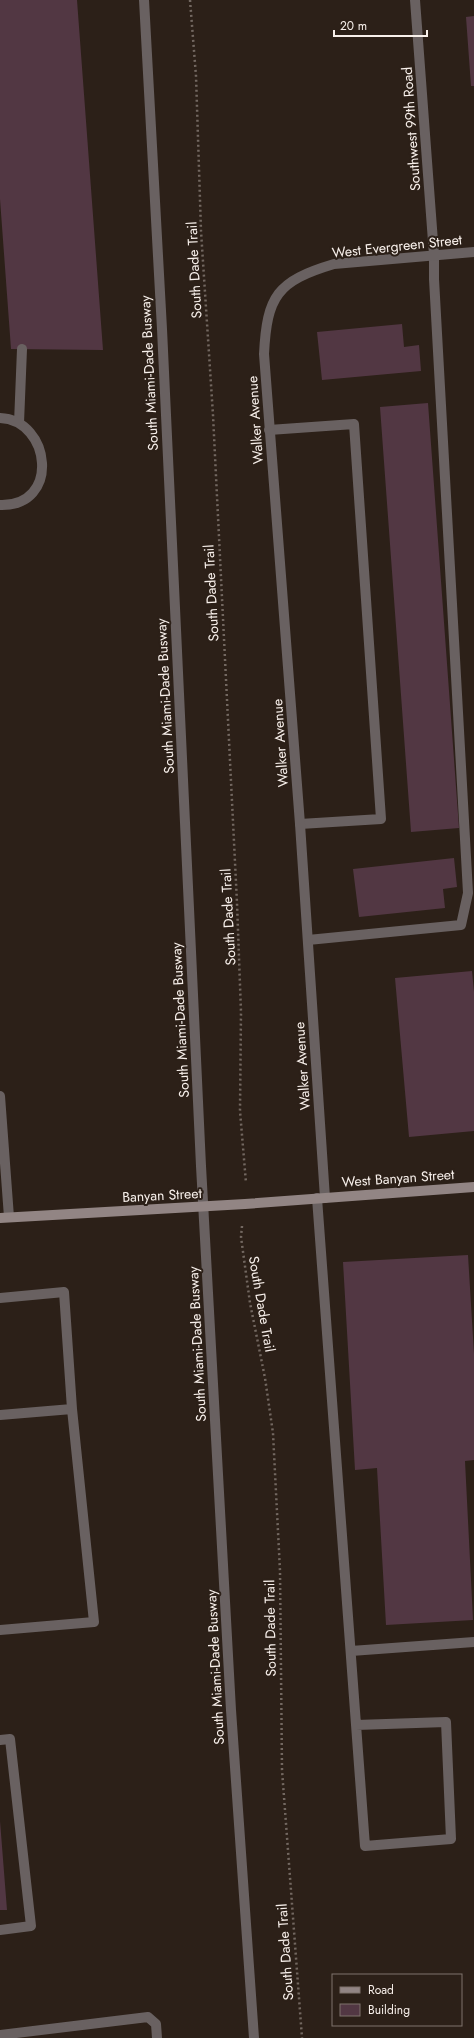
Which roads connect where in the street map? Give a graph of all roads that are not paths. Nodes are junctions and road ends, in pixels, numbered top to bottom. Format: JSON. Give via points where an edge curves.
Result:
{"nodes":[{"id":1,"x":144,"y":0,"type":"edge"},
{"id":2,"x":415,"y":0,"type":"edge"},
{"id":3,"x":474,"y":252,"type":"edge"},
{"id":4,"x":434,"y":255,"type":"junction"},
{"id":5,"x":280,"y":290,"type":"joint"},
{"id":6,"x":22,"y":349,"type":"dead end"},
{"id":7,"x":0,"y":418,"type":"edge"},
{"id":8,"x":19,"y":423,"type":"junction"},
{"id":9,"x":269,"y":430,"type":"junction"},
{"id":10,"x":0,"y":506,"type":"edge"},
{"id":11,"x":300,"y":824,"type":"junction"},
{"id":12,"x":308,"y":940,"type":"junction"},
{"id":13,"x":0,"y":1096,"type":"edge"},
{"id":14,"x":474,"y":1187,"type":"edge"},
{"id":15,"x":321,"y":1198,"type":"junction"},
{"id":16,"x":204,"y":1206,"type":"junction"},
{"id":17,"x":4,"y":1218,"type":"edge"},
{"id":18,"x":0,"y":1298,"type":"edge"},
{"id":19,"x":72,"y":1409,"type":"junction"},
{"id":20,"x":0,"y":1415,"type":"edge"},
{"id":21,"x":0,"y":1630,"type":"edge"},
{"id":22,"x":474,"y":1642,"type":"edge"},
{"id":23,"x":351,"y":1650,"type":"junction"},
{"id":24,"x":356,"y":1725,"type":"junction"},
{"id":25,"x":0,"y":1740,"type":"edge"},
{"id":26,"x":0,"y":1930,"type":"edge"},
{"id":27,"x":0,"y":2035,"type":"edge"},
{"id":28,"x":157,"y":2038,"type":"edge"},
{"id":29,"x":254,"y":2038,"type":"edge"}],
"edges":[{"from":1,"to":16,"type":"street","name":"South Miami-Dade Busway"},
{"from":2,"to":4,"type":"street","name":"Southwest 99th Road"},
{"from":3,"to":4,"type":"street","name":"West Evergreen Street"},
{"from":4,"to":5,"type":"street","name":"West Evergreen Street","via":[[334,264],[302,276]]},
{"from":4,"to":12,"type":"street","name":"Southwest 99th Road","via":[[468,893],[461,925]]},
{"from":5,"to":9,"type":"street","name":"Walker Avenue","via":[[271,304],[265,338]]},
{"from":6,"to":8,"type":"street"},
{"from":7,"to":8,"type":"street","via":[[8,418]]},
{"from":8,"to":10,"type":"street","via":[[24,425],[41,453],[41,480],[34,494],[21,502]]},
{"from":9,"to":11,"type":"street","name":"Walker Avenue"},
{"from":9,"to":11,"type":"street","via":[[354,424],[381,819]]},
{"from":11,"to":12,"type":"street","name":"Walker Avenue"},
{"from":12,"to":15,"type":"street","name":"Walker Avenue"},
{"from":13,"to":17,"type":"street"},
{"from":14,"to":15,"type":"street","name":"West Banyan Street"},
{"from":15,"to":16,"type":"street","name":"Banyan Street"},
{"from":15,"to":23,"type":"street","name":"Walker Avenue"},
{"from":16,"to":17,"type":"street","name":"Banyan Street"},
{"from":16,"to":29,"type":"street","name":"South Miami-Dade Busway","via":[[230,1681]]},
{"from":18,"to":19,"type":"street","via":[[64,1292]]},
{"from":19,"to":20,"type":"street"},
{"from":19,"to":21,"type":"street","via":[[94,1622]]},
{"from":22,"to":23,"type":"street"},
{"from":23,"to":24,"type":"street","name":"Walker Avenue"},
{"from":24,"to":24,"type":"street","name":"Walker Avenue","via":[[365,1846],[451,1839],[446,1722]]},
{"from":25,"to":26,"type":"street","via":[[10,1739],[30,1926]]},
{"from":27,"to":28,"type":"street","via":[[148,2017],[156,2024]]}]}
